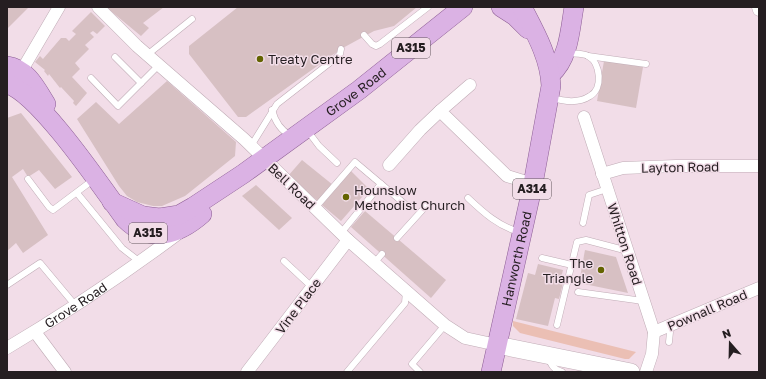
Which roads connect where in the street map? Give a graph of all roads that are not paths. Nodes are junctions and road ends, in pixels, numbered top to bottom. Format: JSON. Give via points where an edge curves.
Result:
{"nodes":[{"id":1,"x":59,"y":7,"type":"edge"},
{"id":2,"x":98,"y":7,"type":"edge"},
{"id":3,"x":428,"y":7,"type":"edge"},
{"id":4,"x":464,"y":7,"type":"edge"},
{"id":5,"x":501,"y":7,"type":"edge"},
{"id":6,"x":574,"y":7,"type":"edge"},
{"id":7,"x":758,"y":7,"type":"edge"},
{"id":8,"x":531,"y":10,"type":"edge"},
{"id":9,"x":759,"y":10,"type":"edge"},
{"id":10,"x":192,"y":19,"type":"dead end"},
{"id":11,"x":364,"y":35,"type":"dead end"},
{"id":12,"x":539,"y":40,"type":"junction"},
{"id":13,"x":341,"y":49,"type":"dead end"},
{"id":14,"x":565,"y":53,"type":"junction"},
{"id":15,"x":148,"y":55,"type":"junction"},
{"id":16,"x":588,"y":56,"type":"junction"},
{"id":17,"x":115,"y":57,"type":"dead end"},
{"id":18,"x":646,"y":64,"type":"dead end"},
{"id":19,"x":159,"y":65,"type":"junction"},
{"id":20,"x":16,"y":66,"type":"edge"},
{"id":21,"x":550,"y":74,"type":"junction"},
{"id":22,"x":91,"y":78,"type":"dead end"},
{"id":23,"x":141,"y":83,"type":"junction"},
{"id":24,"x":7,"y":84,"type":"edge"},
{"id":25,"x":470,"y":85,"type":"dead end"},
{"id":26,"x":550,"y":97,"type":"junction"},
{"id":27,"x":272,"y":110,"type":"junction"},
{"id":28,"x":440,"y":111,"type":"junction"},
{"id":29,"x":584,"y":117,"type":"dead end"},
{"id":30,"x":300,"y":133,"type":"junction"},
{"id":31,"x":64,"y":136,"type":"junction"},
{"id":32,"x":258,"y":152,"type":"junction"},
{"id":33,"x":337,"y":163,"type":"dead end"},
{"id":34,"x":389,"y":165,"type":"dead end"},
{"id":35,"x":759,"y":166,"type":"edge"},
{"id":36,"x":243,"y":174,"type":"junction"},
{"id":37,"x":602,"y":174,"type":"junction"},
{"id":38,"x":28,"y":179,"type":"dead end"},
{"id":39,"x":95,"y":179,"type":"junction"},
{"id":40,"x":381,"y":184,"type":"junction"},
{"id":41,"x":533,"y":184,"type":"junction"},
{"id":42,"x":607,"y":189,"type":"junction"},
{"id":43,"x":77,"y":193,"type":"junction"},
{"id":44,"x":468,"y":198,"type":"dead end"},
{"id":45,"x":112,"y":202,"type":"junction"},
{"id":46,"x":406,"y":205,"type":"dead end"},
{"id":47,"x":426,"y":206,"type":"dead end"},
{"id":48,"x":315,"y":208,"type":"junction"},
{"id":49,"x":195,"y":221,"type":"junction"},
{"id":50,"x":583,"y":223,"type":"dead end"},
{"id":51,"x":522,"y":233,"type":"junction"},
{"id":52,"x":152,"y":235,"type":"junction"},
{"id":53,"x":345,"y":236,"type":"junction"},
{"id":54,"x":397,"y":238,"type":"dead end"},
{"id":55,"x":628,"y":251,"type":"junction"},
{"id":56,"x":542,"y":258,"type":"dead end"},
{"id":57,"x":142,"y":261,"type":"junction"},
{"id":58,"x":284,"y":261,"type":"dead end"},
{"id":59,"x":572,"y":265,"type":"junction"},
{"id":60,"x":7,"y":285,"type":"edge"},
{"id":61,"x":312,"y":287,"type":"junction"},
{"id":62,"x":759,"y":288,"type":"edge"},
{"id":63,"x":578,"y":292,"type":"dead end"},
{"id":64,"x":409,"y":298,"type":"junction"},
{"id":65,"x":643,"y":301,"type":"junction"},
{"id":66,"x":75,"y":305,"type":"junction"},
{"id":67,"x":557,"y":325,"type":"dead end"},
{"id":68,"x":445,"y":326,"type":"junction"},
{"id":69,"x":668,"y":327,"type":"junction"},
{"id":70,"x":35,"y":332,"type":"junction"},
{"id":71,"x":654,"y":332,"type":"junction"},
{"id":72,"x":669,"y":342,"type":"dead end"},
{"id":73,"x":497,"y":345,"type":"junction"},
{"id":74,"x":7,"y":348,"type":"edge"},
{"id":75,"x":547,"y":355,"type":"junction"},
{"id":76,"x":65,"y":372,"type":"edge"},
{"id":77,"x":247,"y":372,"type":"edge"},
{"id":78,"x":348,"y":372,"type":"edge"},
{"id":79,"x":420,"y":372,"type":"edge"},
{"id":80,"x":491,"y":372,"type":"edge"},
{"id":81,"x":562,"y":372,"type":"edge"},
{"id":82,"x":631,"y":372,"type":"edge"},
{"id":83,"x":646,"y":372,"type":"edge"}],
"edges":[{"from":1,"to":20,"type":"street"},
{"from":2,"to":15,"type":"street","name":"Bell Road"},
{"from":3,"to":11,"type":"lane","via":[[376,46]]},
{"from":4,"to":30,"type":"main road","name":"Grove Road","number":"A315"},
{"from":5,"to":12,"type":"main road","via":[[515,16]]},
{"from":6,"to":14,"type":"main road"},
{"from":7,"to":9,"type":"street"},
{"from":8,"to":12,"type":"main road","name":"Hanworth Road","number":"A314"},
{"from":10,"to":15,"type":"lane"},
{"from":12,"to":21,"type":"main road","name":"Hanworth Road","number":"A314"},
{"from":13,"to":27,"type":"lane","via":[[336,58]]},
{"from":14,"to":16,"type":"lane"},
{"from":14,"to":21,"type":"main road","via":[[558,68]]},
{"from":15,"to":19,"type":"street","name":"Bell Road"},
{"from":16,"to":18,"type":"lane"},
{"from":16,"to":26,"type":"lane","via":[[597,67],[596,92],[578,101]]},
{"from":17,"to":23,"type":"lane"},
{"from":19,"to":23,"type":"lane"},
{"from":19,"to":32,"type":"street","name":"Bell Road"},
{"from":20,"to":31,"type":"main road","number":"A315","via":[[14,67],[26,75],[41,96]]},
{"from":21,"to":26,"type":"main road","name":"Hanworth Road","number":"A314"},
{"from":22,"to":23,"type":"lane","via":[[118,106]]},
{"from":24,"to":31,"type":"main road","number":"A315","via":[[22,91]]},
{"from":25,"to":28,"type":"street"},
{"from":26,"to":41,"type":"main road","name":"Hanworth Road","number":"A314"},
{"from":27,"to":30,"type":"lane","via":[[278,126],[285,132]]},
{"from":27,"to":32,"type":"lane"},
{"from":28,"to":34,"type":"street"},
{"from":28,"to":41,"type":"street","via":[[507,176]]},
{"from":29,"to":37,"type":"street","name":"Whitton Road"},
{"from":30,"to":32,"type":"main road","name":"Grove Road","number":"A315"},
{"from":30,"to":33,"type":"lane"},
{"from":31,"to":39,"type":"main road","number":"A315"},
{"from":32,"to":36,"type":"main road","number":"A315"},
{"from":32,"to":48,"type":"street","name":"Bell Road"},
{"from":35,"to":37,"type":"street","name":"Layton Road","via":[[623,168]]},
{"from":36,"to":45,"type":"main road","number":"A315","via":[[179,215],[160,218],[143,216]]},
{"from":36,"to":49,"type":"main road","number":"A315","via":[[222,198]]},
{"from":37,"to":42,"type":"street","name":"Whitton Road"},
{"from":38,"to":43,"type":"lane","via":[[53,210]]},
{"from":39,"to":43,"type":"lane"},
{"from":39,"to":45,"type":"main road","number":"A315"},
{"from":40,"to":46,"type":"lane"},
{"from":40,"to":48,"type":"lane","via":[[355,162]]},
{"from":40,"to":53,"type":"lane"},
{"from":41,"to":51,"type":"main road","name":"Hanworth Road","number":"A314"},
{"from":42,"to":50,"type":"lane","via":[[589,194]]},
{"from":42,"to":55,"type":"street","name":"Whitton Road"},
{"from":43,"to":57,"type":"lane","via":[[122,248]]},
{"from":44,"to":51,"type":"lane","via":[[494,221],[505,228]]},
{"from":45,"to":52,"type":"main road","number":"A315","via":[[134,229]]},
{"from":47,"to":54,"type":"lane"},
{"from":48,"to":53,"type":"street","name":"Bell Road"},
{"from":49,"to":52,"type":"main road","number":"A315","via":[[171,233]]},
{"from":49,"to":57,"type":"street","name":"Grove Road"},
{"from":51,"to":73,"type":"main road","name":"Hanworth Road","number":"A314"},
{"from":52,"to":57,"type":"street","via":[[149,249]]},
{"from":53,"to":61,"type":"street","name":"Vine Place"},
{"from":53,"to":64,"type":"street","name":"Bell Road","via":[[378,259]]},
{"from":55,"to":59,"type":"lane","via":[[583,240],[576,245]]},
{"from":55,"to":65,"type":"street","name":"Whitton Road"},
{"from":56,"to":59,"type":"lane"},
{"from":57,"to":66,"type":"street","name":"Grove Road"},
{"from":58,"to":61,"type":"lane"},
{"from":59,"to":67,"type":"lane"},
{"from":60,"to":66,"type":"lane","via":[[40,263]]},
{"from":61,"to":77,"type":"street","name":"Vine Place"},
{"from":62,"to":69,"type":"street","name":"Pownall Road"},
{"from":63,"to":65,"type":"lane"},
{"from":64,"to":68,"type":"street","name":"Bell Road"},
{"from":64,"to":78,"type":"lane"},
{"from":65,"to":71,"type":"street","name":"Whitton Road"},
{"from":66,"to":70,"type":"street","name":"Grove Road"},
{"from":68,"to":73,"type":"street","name":"Bell Road","via":[[465,338]]},
{"from":68,"to":79,"type":"lane","via":[[412,364]]},
{"from":69,"to":71,"type":"street","name":"Pownall Road"},
{"from":69,"to":72,"type":"lane"},
{"from":70,"to":74,"type":"street","name":"Grove Road"},
{"from":70,"to":76,"type":"street"},
{"from":71,"to":83,"type":"street","name":"Whitton Road","via":[[652,354]]},
{"from":73,"to":75,"type":"main road"},
{"from":73,"to":80,"type":"main road","name":"Hanworth Road","number":"A314"},
{"from":75,"to":81,"type":"lane","via":[[551,365]]},
{"from":75,"to":82,"type":"main road"}]}
